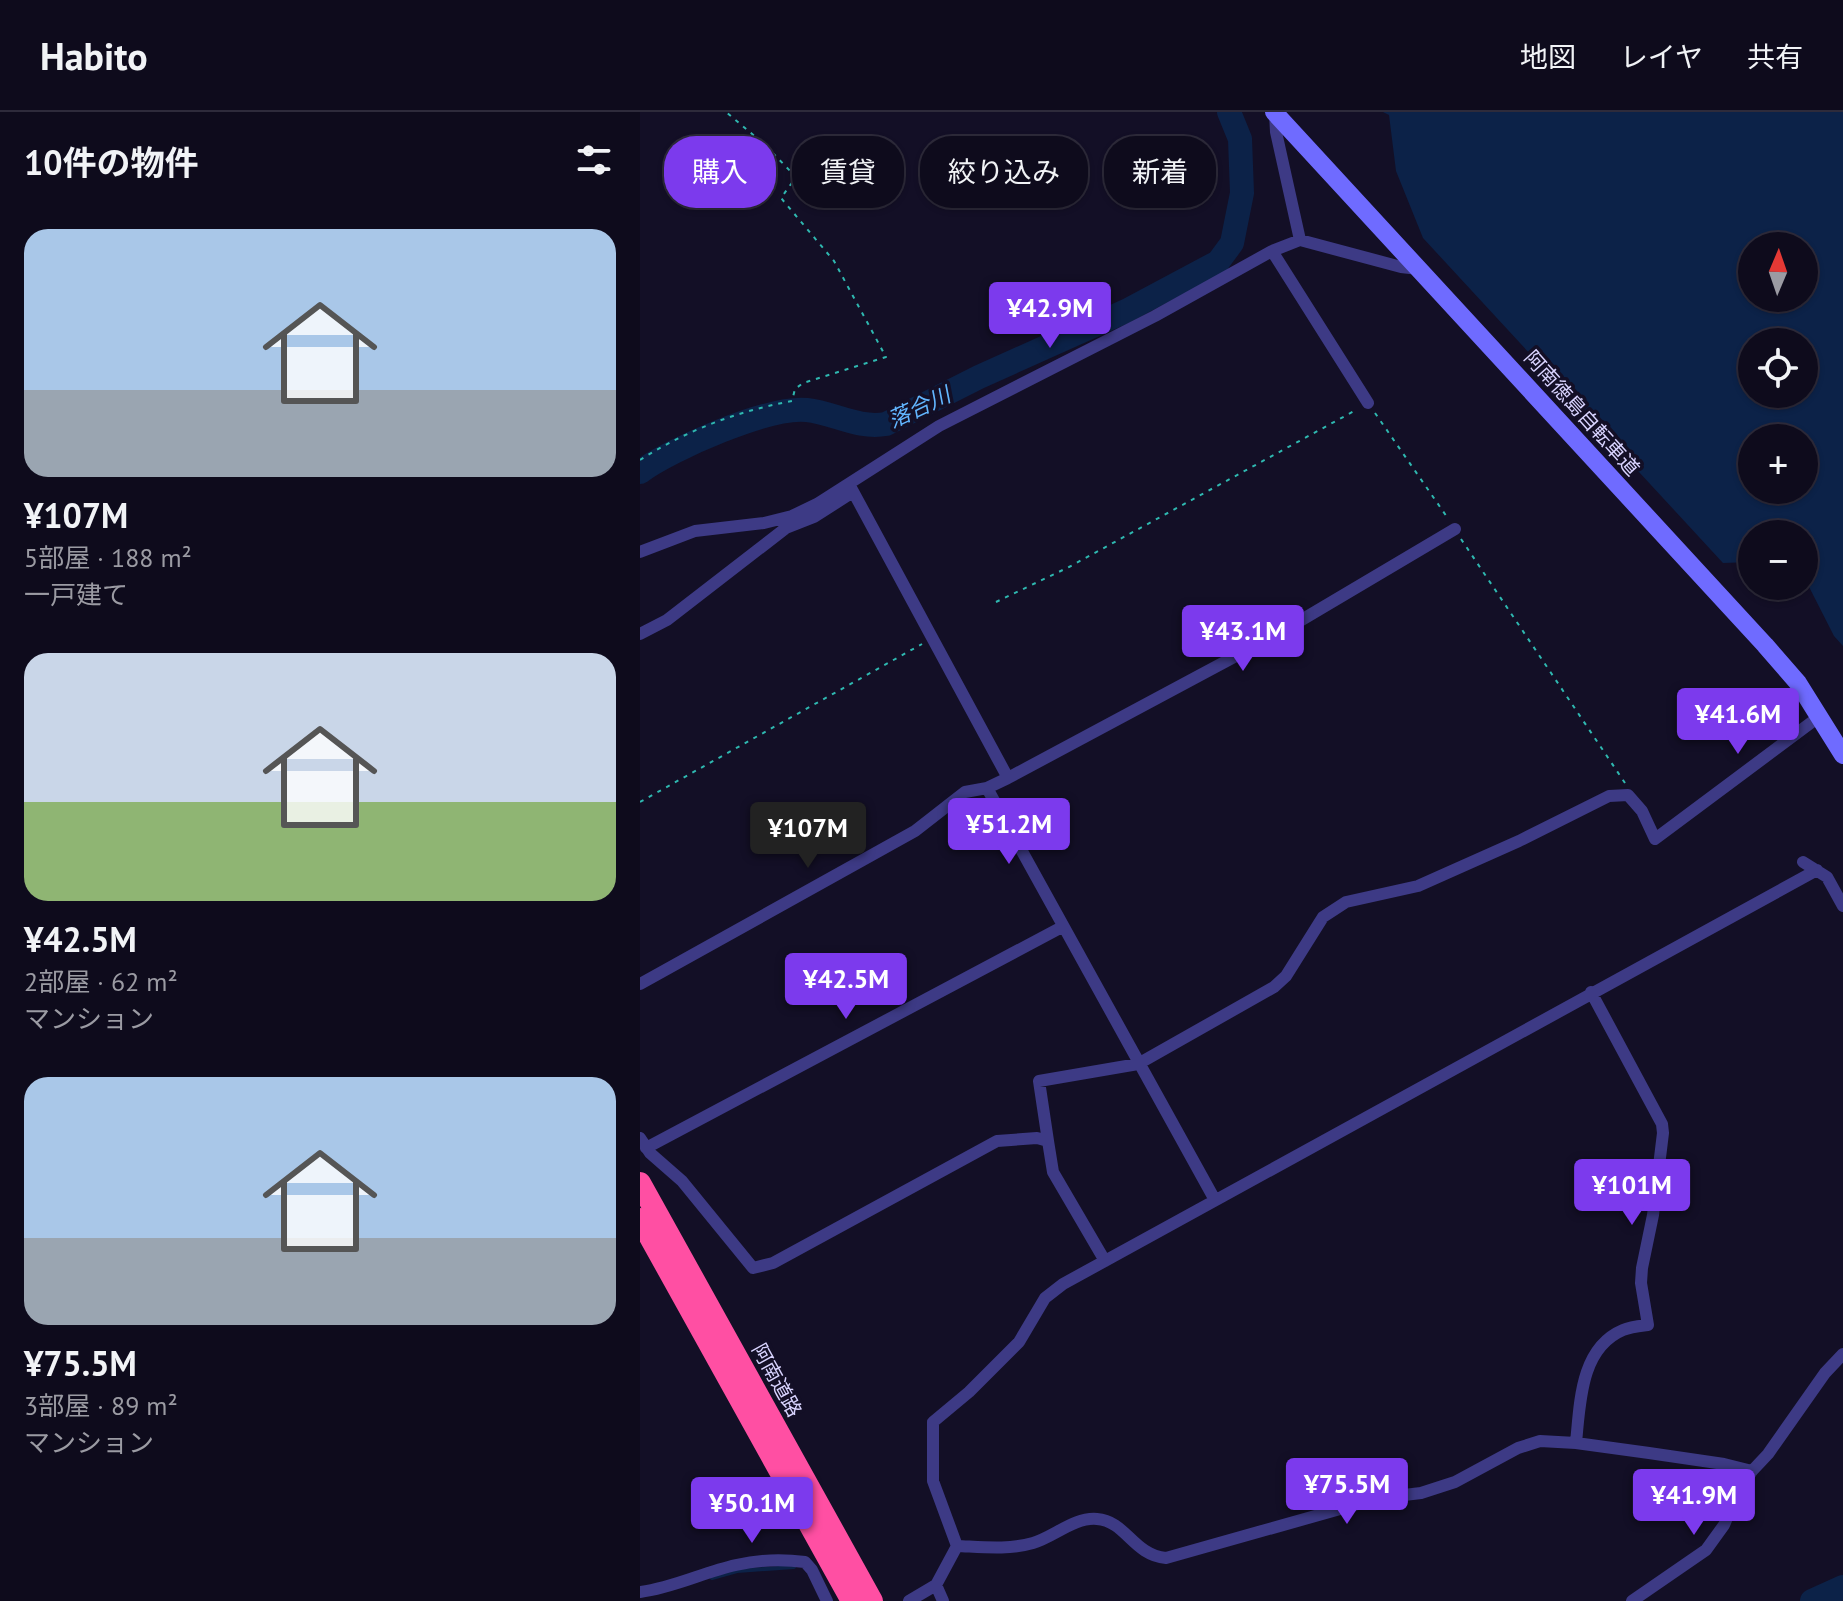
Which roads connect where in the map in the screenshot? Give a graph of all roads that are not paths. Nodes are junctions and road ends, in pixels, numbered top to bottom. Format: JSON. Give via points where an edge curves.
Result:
{"nodes":[{"id":1,"x":1274,"y":112,"type":"edge"},
{"id":2,"x":1300,"y":240,"type":"junction"},
{"id":3,"x":1272,"y":251,"type":"junction"},
{"id":4,"x":1419,"y":269,"type":"junction"},
{"id":5,"x":1368,"y":403,"type":"road end"},
{"id":6,"x":851,"y":488,"type":"junction"},
{"id":7,"x":1455,"y":529,"type":"road end"},
{"id":8,"x":640,"y":552,"type":"edge"},
{"id":9,"x":640,"y":634,"type":"edge"},
{"id":10,"x":1820,"y":716,"type":"junction"},
{"id":11,"x":1843,"y":755,"type":"edge"},
{"id":12,"x":1008,"y":778,"type":"junction"},
{"id":13,"x":987,"y":788,"type":"junction"},
{"id":14,"x":1803,"y":862,"type":"dead end"},
{"id":15,"x":1817,"y":870,"type":"junction"},
{"id":16,"x":1843,"y":906,"type":"edge"},
{"id":17,"x":1062,"y":927,"type":"junction"},
{"id":18,"x":640,"y":984,"type":"edge"},
{"id":19,"x":1591,"y":992,"type":"junction"},
{"id":20,"x":1138,"y":1064,"type":"junction"},
{"id":21,"x":1048,"y":1141,"type":"junction"},
{"id":22,"x":643,"y":1143,"type":"edge"},
{"id":23,"x":640,"y":1183,"type":"edge"},
{"id":24,"x":1215,"y":1200,"type":"junction"},
{"id":25,"x":640,"y":1219,"type":"edge"},
{"id":26,"x":1105,"y":1261,"type":"junction"},
{"id":27,"x":1843,"y":1354,"type":"edge"},
{"id":28,"x":1576,"y":1443,"type":"junction"},
{"id":29,"x":1752,"y":1471,"type":"junction"},
{"id":30,"x":957,"y":1546,"type":"junction"},
{"id":31,"x":936,"y":1585,"type":"junction"},
{"id":32,"x":640,"y":1592,"type":"edge"},
{"id":33,"x":827,"y":1601,"type":"edge"},
{"id":34,"x":852,"y":1601,"type":"edge"},
{"id":35,"x":872,"y":1601,"type":"edge"},
{"id":36,"x":909,"y":1601,"type":"edge"},
{"id":37,"x":943,"y":1601,"type":"edge"},
{"id":38,"x":1632,"y":1601,"type":"edge"}],
"edges":[{"from":1,"to":2,"type":"street"},
{"from":1,"to":4,"type":"main road","name":"阿南徳島自転車道"},
{"from":2,"to":3,"type":"street"},
{"from":2,"to":4,"type":"street"},
{"from":3,"to":5,"type":"street"},
{"from":3,"to":6,"type":"street","via":[[939,426]]},
{"from":4,"to":10,"type":"main road","name":"阿南徳島自転車道","via":[[1765,645]]},
{"from":6,"to":8,"type":"street","via":[[792,516],[695,531]]},
{"from":6,"to":9,"type":"street","via":[[814,517],[786,528],[667,620]]},
{"from":6,"to":12,"type":"street"},
{"from":7,"to":12,"type":"street","via":[[1288,628]]},
{"from":10,"to":11,"type":"main road","name":"阿南徳島自転車道"},
{"from":10,"to":20,"type":"street","via":[[1655,839],[1628,795],[1609,796],[1418,886],[1346,902],[1323,917],[1274,987]]},
{"from":12,"to":13,"type":"street"},
{"from":13,"to":17,"type":"street"},
{"from":13,"to":18,"type":"street","via":[[965,792],[915,831]]},
{"from":14,"to":15,"type":"street"},
{"from":15,"to":16,"type":"street","via":[[1827,877]]},
{"from":15,"to":19,"type":"street"},
{"from":17,"to":20,"type":"street"},
{"from":17,"to":22,"type":"street"},
{"from":19,"to":24,"type":"street"},
{"from":19,"to":28,"type":"street","via":[[1663,1133],[1642,1268],[1648,1325],[1608,1339],[1593,1359],[1583,1383]]},
{"from":20,"to":21,"type":"street","via":[[1039,1081]]},
{"from":20,"to":24,"type":"street"},
{"from":21,"to":22,"type":"street","via":[[997,1141],[773,1263],[753,1268],[682,1181]]},
{"from":21,"to":26,"type":"street","via":[[1053,1172]]},
{"from":23,"to":35,"type":"highway","name":"阿南道路"},
{"from":24,"to":26,"type":"street"},
{"from":25,"to":34,"type":"highway","name":"阿南道路"},
{"from":26,"to":30,"type":"street","via":[[1045,1298],[1019,1342],[933,1422],[933,1481]]},
{"from":27,"to":29,"type":"street"},
{"from":28,"to":29,"type":"street"},
{"from":28,"to":30,"type":"street","via":[[1540,1441],[1421,1493],[1379,1498],[1166,1558],[1152,1557],[1115,1525],[1100,1519],[1084,1519],[1034,1543]]},
{"from":29,"to":38,"type":"street","via":[[1706,1550]]},
{"from":30,"to":31,"type":"street"},
{"from":31,"to":36,"type":"street"},
{"from":31,"to":37,"type":"street"},
{"from":32,"to":33,"type":"street","via":[[739,1564],[784,1560],[805,1562]]}]}
